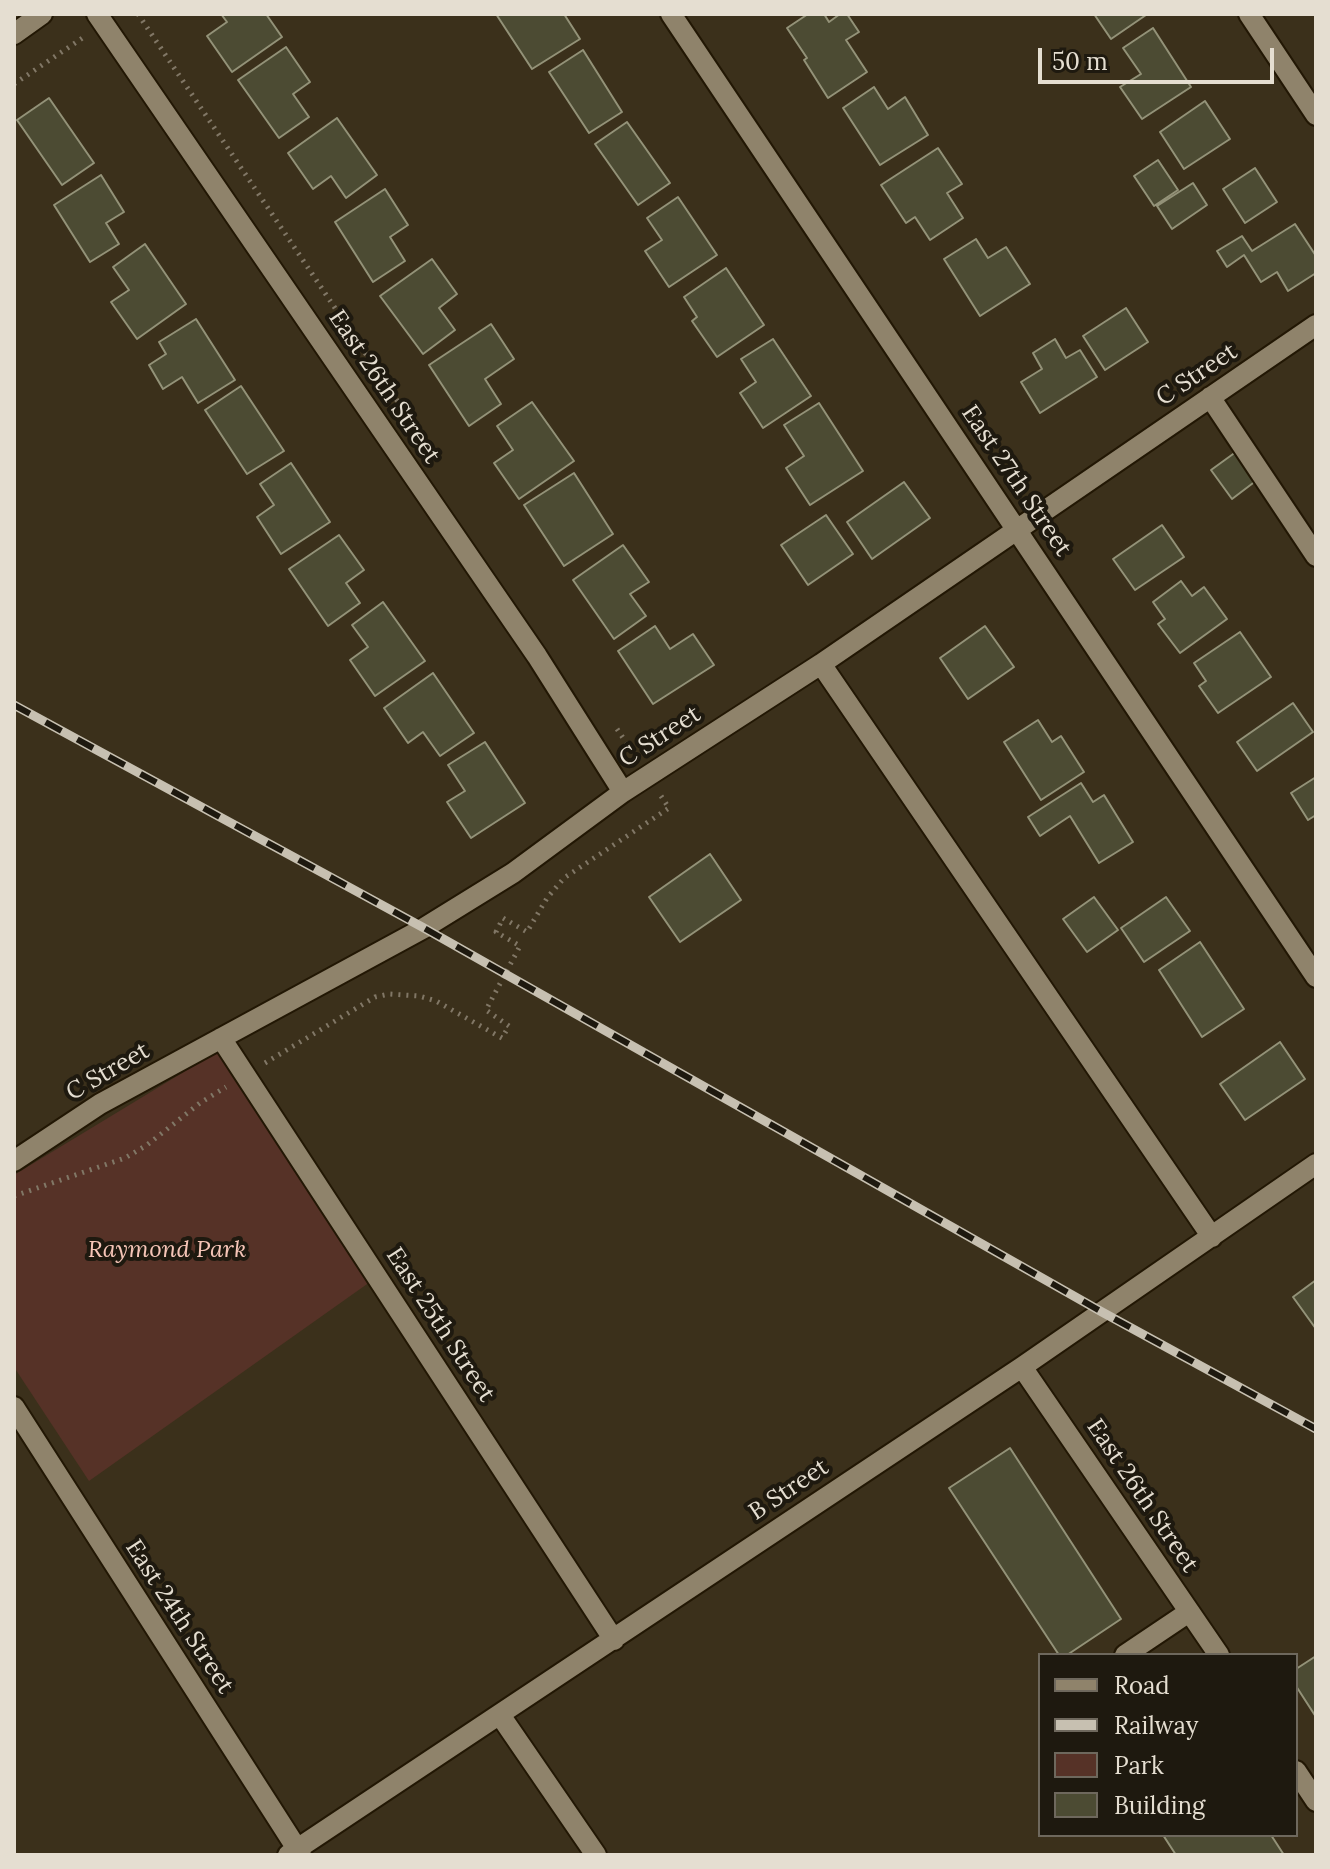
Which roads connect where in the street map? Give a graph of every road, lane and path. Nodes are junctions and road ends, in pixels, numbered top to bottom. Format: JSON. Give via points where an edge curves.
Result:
{"nodes":[{"id":1,"x":42,"y":14,"type":"edge"},
{"id":2,"x":138,"y":14,"type":"edge"},
{"id":3,"x":671,"y":14,"type":"edge"},
{"id":4,"x":1249,"y":14,"type":"edge"},
{"id":5,"x":100,"y":19,"type":"edge"},
{"id":6,"x":14,"y":34,"type":"edge"},
{"id":7,"x":14,"y":84,"type":"edge"},
{"id":8,"x":1316,"y":115,"type":"edge"},
{"id":9,"x":1316,"y":325,"type":"edge"},
{"id":10,"x":1210,"y":397,"type":"junction"},
{"id":11,"x":402,"y":408,"type":"dead end"},
{"id":12,"x":1017,"y":529,"type":"junction"},
{"id":13,"x":1316,"y":556,"type":"edge"},
{"id":14,"x":821,"y":664,"type":"junction"},
{"id":15,"x":613,"y":723,"type":"dead end"},
{"id":16,"x":648,"y":776,"type":"junction"},
{"id":17,"x":623,"y":792,"type":"junction"},
{"id":18,"x":1316,"y":977,"type":"edge"},
{"id":19,"x":221,"y":1038,"type":"junction"},
{"id":20,"x":246,"y":1075,"type":"junction"},
{"id":21,"x":14,"y":1161,"type":"edge"},
{"id":22,"x":1316,"y":1164,"type":"edge"},
{"id":23,"x":14,"y":1196,"type":"edge"},
{"id":24,"x":1212,"y":1237,"type":"junction"},
{"id":25,"x":1022,"y":1367,"type":"junction"},
{"id":26,"x":14,"y":1407,"type":"edge"},
{"id":27,"x":1189,"y":1612,"type":"junction"},
{"id":28,"x":614,"y":1640,"type":"junction"},
{"id":29,"x":1128,"y":1653,"type":"edge"},
{"id":30,"x":1218,"y":1653,"type":"edge"},
{"id":31,"x":500,"y":1715,"type":"junction"},
{"id":32,"x":1298,"y":1774,"type":"edge"},
{"id":33,"x":1316,"y":1801,"type":"edge"},
{"id":34,"x":295,"y":1853,"type":"edge"},
{"id":35,"x":596,"y":1855,"type":"edge"}],
"edges":[{"from":1,"to":6,"type":"street"},
{"from":2,"to":11,"type":"path"},
{"from":3,"to":12,"type":"street","name":"East 27th Street"},
{"from":4,"to":8,"type":"street"},
{"from":5,"to":7,"type":"path"},
{"from":5,"to":17,"type":"street","name":"East 26th Street","via":[[537,656]]},
{"from":9,"to":10,"type":"street","name":"C Street"},
{"from":10,"to":12,"type":"street","name":"C Street"},
{"from":10,"to":13,"type":"street"},
{"from":12,"to":14,"type":"street","name":"C Street"},
{"from":12,"to":18,"type":"street","name":"East 27th Street"},
{"from":14,"to":16,"type":"street","name":"C Street"},
{"from":14,"to":24,"type":"street"},
{"from":15,"to":16,"type":"path"},
{"from":16,"to":17,"type":"street","name":"C Street"},
{"from":16,"to":20,"type":"path","via":[[669,808],[564,878],[527,932],[503,918],[496,932],[520,946],[486,1010],[509,1026],[502,1038],[436,1001],[389,994],[375,997]]},
{"from":17,"to":19,"type":"street","name":"C Street","via":[[460,906]]},
{"from":19,"to":20,"type":"street","name":"East 25th Street"},
{"from":19,"to":21,"type":"street","name":"C Street","via":[[100,1104]]},
{"from":20,"to":23,"type":"path","via":[[125,1158]]},
{"from":20,"to":28,"type":"street","name":"East 25th Street"},
{"from":22,"to":24,"type":"street","name":"B Street"},
{"from":24,"to":25,"type":"street","name":"B Street"},
{"from":25,"to":27,"type":"street","name":"East 26th Street"},
{"from":25,"to":28,"type":"street","name":"B Street"},
{"from":26,"to":34,"type":"street","name":"East 24th Street"},
{"from":27,"to":29,"type":"street"},
{"from":27,"to":30,"type":"street","name":"East 26th Street"},
{"from":28,"to":31,"type":"street","name":"B Street"},
{"from":31,"to":34,"type":"street","name":"B Street"},
{"from":31,"to":35,"type":"street"},
{"from":32,"to":33,"type":"street"}]}
